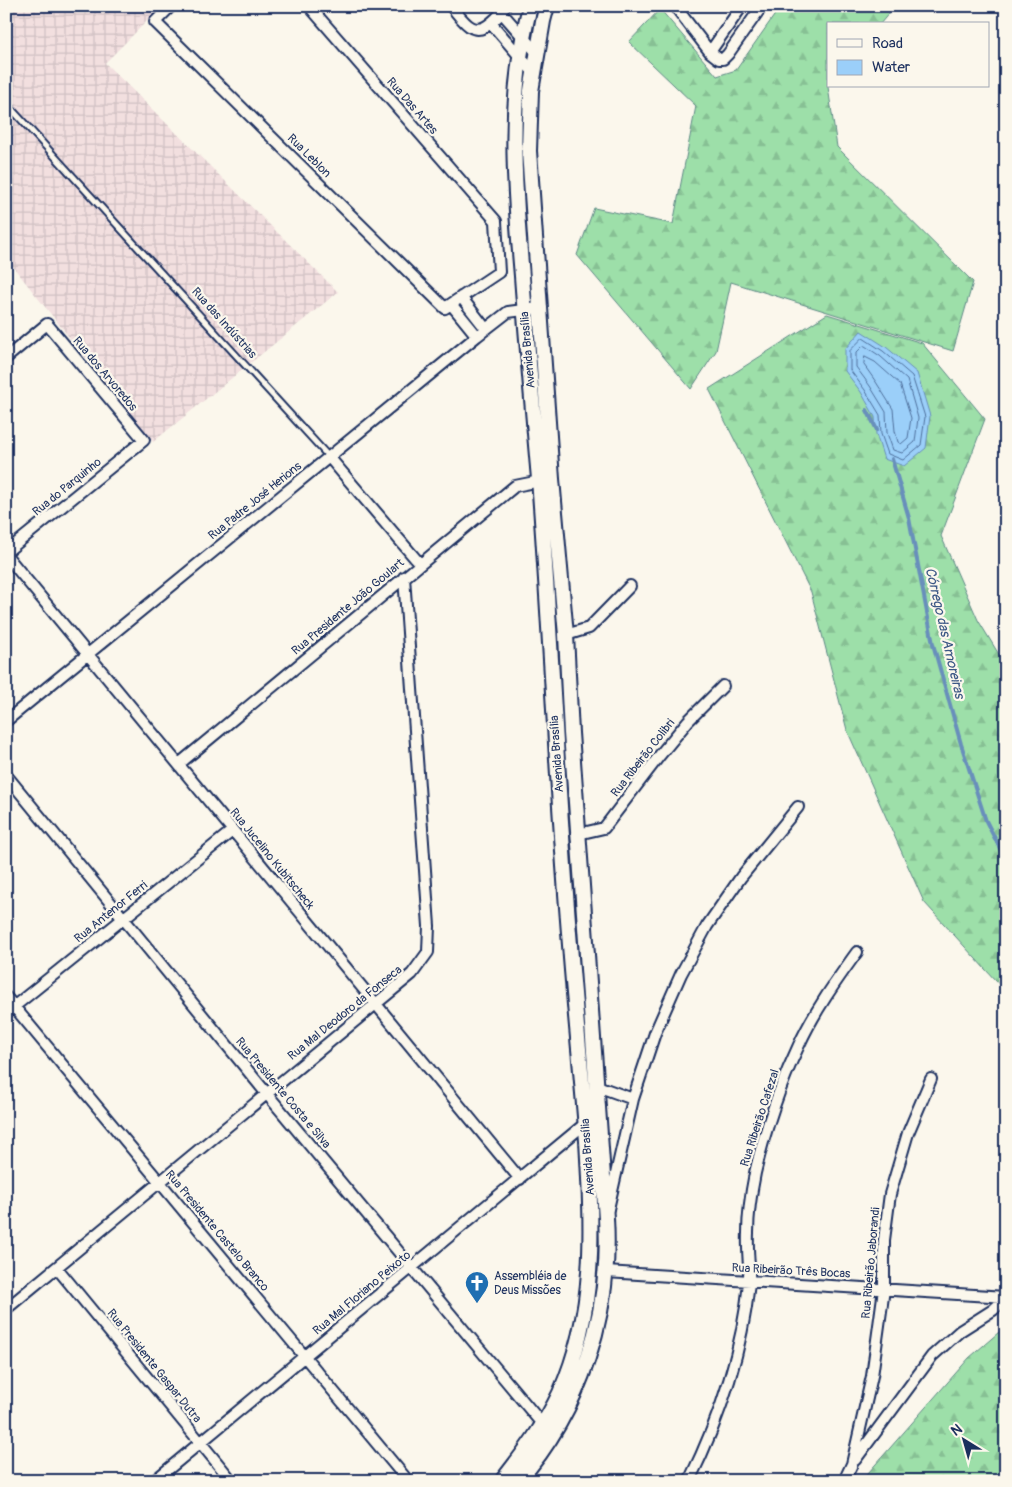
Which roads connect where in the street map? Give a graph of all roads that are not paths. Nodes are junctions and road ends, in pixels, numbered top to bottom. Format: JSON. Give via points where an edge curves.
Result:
{"nodes":[{"id":1,"x":171,"y":6,"type":"edge"},
{"id":2,"x":309,"y":6,"type":"edge"},
{"id":3,"x":451,"y":6,"type":"edge"},
{"id":4,"x":530,"y":6,"type":"edge"},
{"id":5,"x":547,"y":6,"type":"edge"},
{"id":6,"x":675,"y":6,"type":"edge"},
{"id":7,"x":742,"y":6,"type":"edge"},
{"id":8,"x":762,"y":6,"type":"edge"},
{"id":9,"x":504,"y":10,"type":"edge"},
{"id":10,"x":491,"y":23,"type":"junction"},
{"id":11,"x":523,"y":36,"type":"junction"},
{"id":12,"x":710,"y":52,"type":"junction"},
{"id":13,"x":537,"y":53,"type":"junction"},
{"id":14,"x":519,"y":55,"type":"junction"},
{"id":15,"x":534,"y":73,"type":"junction"},
{"id":16,"x":6,"y":103,"type":"edge"},
{"id":17,"x":461,"y":297,"type":"junction"},
{"id":18,"x":448,"y":306,"type":"junction"},
{"id":19,"x":539,"y":308,"type":"junction"},
{"id":20,"x":524,"y":310,"type":"junction"},
{"id":21,"x":486,"y":329,"type":"junction"},
{"id":22,"x":477,"y":336,"type":"junction"},
{"id":23,"x":6,"y":358,"type":"edge"},
{"id":24,"x":144,"y":440,"type":"joint"},
{"id":25,"x":329,"y":457,"type":"junction"},
{"id":26,"x":545,"y":480,"type":"junction"},
{"id":27,"x":6,"y":554,"type":"edge"},
{"id":28,"x":420,"y":564,"type":"junction"},
{"id":29,"x":404,"y":576,"type":"junction"},
{"id":30,"x":630,"y":586,"type":"dead end"},
{"id":31,"x":566,"y":635,"type":"junction"},
{"id":32,"x":87,"y":654,"type":"junction"},
{"id":33,"x":723,"y":686,"type":"dead end"},
{"id":34,"x":6,"y":721,"type":"edge"},
{"id":35,"x":179,"y":764,"type":"junction"},
{"id":36,"x":6,"y":775,"type":"edge"},
{"id":37,"x":798,"y":807,"type":"dead end"},
{"id":38,"x":232,"y":831,"type":"junction"},
{"id":39,"x":578,"y":834,"type":"junction"},
{"id":40,"x":123,"y":918,"type":"junction"},
{"id":41,"x":857,"y":952,"type":"dead end"},
{"id":42,"x":6,"y":997,"type":"edge"},
{"id":43,"x":376,"y":1004,"type":"junction"},
{"id":44,"x":10,"y":1010,"type":"edge"},
{"id":45,"x":931,"y":1080,"type":"dead end"},
{"id":46,"x":597,"y":1086,"type":"junction"},
{"id":47,"x":268,"y":1094,"type":"junction"},
{"id":48,"x":633,"y":1099,"type":"junction"},
{"id":49,"x":586,"y":1123,"type":"junction"},
{"id":50,"x":520,"y":1179,"type":"junction"},
{"id":51,"x":160,"y":1182,"type":"junction"},
{"id":52,"x":606,"y":1218,"type":"junction"},
{"id":53,"x":57,"y":1268,"type":"junction"},
{"id":54,"x":413,"y":1268,"type":"junction"},
{"id":55,"x":606,"y":1272,"type":"junction"},
{"id":56,"x":749,"y":1281,"type":"junction"},
{"id":57,"x":884,"y":1289,"type":"junction"},
{"id":58,"x":1006,"y":1298,"type":"edge"},
{"id":59,"x":6,"y":1309,"type":"edge"},
{"id":60,"x":305,"y":1357,"type":"junction"},
{"id":61,"x":543,"y":1425,"type":"junction"},
{"id":62,"x":200,"y":1442,"type":"junction"},
{"id":63,"x":852,"y":1464,"type":"junction"},
{"id":64,"x":154,"y":1481,"type":"edge"},
{"id":65,"x":232,"y":1481,"type":"edge"},
{"id":66,"x":408,"y":1481,"type":"edge"},
{"id":67,"x":502,"y":1481,"type":"edge"},
{"id":68,"x":518,"y":1481,"type":"edge"},
{"id":69,"x":689,"y":1481,"type":"edge"},
{"id":70,"x":844,"y":1481,"type":"edge"}],
"edges":[{"from":1,"to":18,"type":"street","name":"Rua Leblon","via":[[156,22]]},
{"from":2,"to":17,"type":"street","name":"Rua Das Artes","via":[[496,221],[499,272]]},
{"from":3,"to":10,"type":"street","via":[[470,27],[481,29]]},
{"from":4,"to":11,"type":"main road","name":"Avenida Brasília"},
{"from":5,"to":13,"type":"main road","name":"Avenida Brasília"},
{"from":6,"to":12,"type":"street"},
{"from":7,"to":12,"type":"street"},
{"from":8,"to":12,"type":"street","via":[[728,54],[719,59]]},
{"from":9,"to":10,"type":"street"},
{"from":9,"to":11,"type":"street"},
{"from":10,"to":14,"type":"street"},
{"from":11,"to":13,"type":"street"},
{"from":11,"to":14,"type":"main road","name":"Avenida Brasília"},
{"from":13,"to":15,"type":"main road","name":"Avenida Brasília"},
{"from":14,"to":15,"type":"street"},
{"from":14,"to":20,"type":"main road","name":"Avenida Brasília","via":[[514,158]]},
{"from":15,"to":19,"type":"main road","name":"Avenida Brasília","via":[[529,151]]},
{"from":16,"to":25,"type":"lane","name":"Rua das Indústrias"},
{"from":17,"to":18,"type":"street"},
{"from":17,"to":21,"type":"street"},
{"from":18,"to":22,"type":"street","name":"Rua Leblon"},
{"from":19,"to":20,"type":"street","name":"Rua Padre José Herions"},
{"from":19,"to":26,"type":"main road","name":"Avenida Brasília"},
{"from":20,"to":21,"type":"street","name":"Rua Padre José Herions","via":[[508,312]]},
{"from":20,"to":26,"type":"main road","name":"Avenida Brasília"},
{"from":21,"to":22,"type":"street","name":"Rua Padre José Herions"},
{"from":22,"to":25,"type":"street","name":"Rua Padre José Herions"},
{"from":23,"to":24,"type":"street","name":"Rua dos Arvoredos","via":[[47,324]]},
{"from":24,"to":27,"type":"street","name":"Rua do Parquinho"},
{"from":25,"to":28,"type":"street","name":"Rua das Indústrias"},
{"from":25,"to":32,"type":"street","name":"Rua Padre José Herions"},
{"from":26,"to":28,"type":"street","name":"Rua Presidente João Goulart","via":[[515,486]]},
{"from":26,"to":31,"type":"main road","name":"Avenida Brasília"},
{"from":26,"to":49,"type":"main road","name":"Avenida Brasília","via":[[564,862]]},
{"from":27,"to":32,"type":"street","name":"Rua Jucelino Kubitscheck"},
{"from":28,"to":29,"type":"street","name":"Rua Presidente João Goulart"},
{"from":29,"to":35,"type":"street","name":"Rua Presidente João Goulart"},
{"from":29,"to":43,"type":"street","name":"Rua Mal Deodoro da Fonseca","via":[[429,926],[428,952],[412,974]]},
{"from":30,"to":31,"type":"street","via":[[589,628]]},
{"from":31,"to":39,"type":"main road","name":"Avenida Brasília"},
{"from":32,"to":34,"type":"street","name":"Rua Padre José Herions"},
{"from":32,"to":35,"type":"street","name":"Rua Jucelino Kubitscheck"},
{"from":33,"to":39,"type":"street","name":"Rua Ribeirão Colibri","via":[[677,734],[604,828]]},
{"from":35,"to":38,"type":"street","name":"Rua Jucelino Kubitscheck"},
{"from":36,"to":40,"type":"street","name":"Rua Presidente Costa e Silva"},
{"from":37,"to":48,"type":"street","via":[[741,877],[707,926],[655,1033]]},
{"from":38,"to":40,"type":"street","name":"Rua Antenor Ferri"},
{"from":38,"to":43,"type":"street","name":"Rua Jucelino Kubitscheck"},
{"from":39,"to":46,"type":"main road","name":"Avenida Brasília"},
{"from":40,"to":44,"type":"street","name":"Rua Antenor Ferri"},
{"from":40,"to":47,"type":"street","name":"Rua Presidente Costa e Silva"},
{"from":41,"to":56,"type":"street","name":"Rua Ribeirão Cafezal","via":[[800,1043],[770,1121],[754,1175],[750,1204]]},
{"from":42,"to":44,"type":"street","name":"Rua Presidente Castelo Branco"},
{"from":43,"to":47,"type":"street","name":"Rua Mal Deodoro da Fonseca"},
{"from":43,"to":50,"type":"street","name":"Rua Jucelino Kubitscheck"},
{"from":44,"to":51,"type":"street","name":"Rua Presidente Castelo Branco"},
{"from":45,"to":57,"type":"street","name":"Rua Ribeirão Jaborandi","via":[[908,1133],[890,1194],[884,1240]]},
{"from":46,"to":48,"type":"street"},
{"from":46,"to":52,"type":"main road","name":"Avenida Brasília"},
{"from":47,"to":51,"type":"street","name":"Rua Mal Deodoro da Fonseca"},
{"from":47,"to":54,"type":"street","name":"Rua Presidente Costa e Silva"},
{"from":48,"to":52,"type":"street"},
{"from":49,"to":50,"type":"street","name":"Rua Mal Floriano Peixoto"},
{"from":49,"to":61,"type":"main road","name":"Avenida Brasília","via":[[592,1216],[586,1305],[572,1361]]},
{"from":50,"to":54,"type":"street","name":"Rua Mal Floriano Peixoto"},
{"from":51,"to":53,"type":"street","name":"Rua Mal Deodoro da Fonseca"},
{"from":51,"to":60,"type":"street","name":"Rua Presidente Castelo Branco"},
{"from":52,"to":55,"type":"main road","name":"Avenida Brasília"},
{"from":53,"to":59,"type":"street","name":"Rua Mal Deodoro da Fonseca"},
{"from":53,"to":62,"type":"street","name":"Rua Presidente Gaspar Dutra"},
{"from":54,"to":60,"type":"street","name":"Rua Mal Floriano Peixoto"},
{"from":54,"to":61,"type":"street","name":"Rua Presidente Costa e Silva"},
{"from":55,"to":56,"type":"street","name":"Rua Ribeirão Três Bocas"},
{"from":55,"to":68,"type":"main road","name":"Avenida Brasília","via":[[592,1344],[577,1387],[546,1446]]},
{"from":56,"to":57,"type":"street","name":"Rua Ribeirão Três Bocas"},
{"from":56,"to":69,"type":"street","name":"Rua Ribeirão Cafezal","via":[[726,1394]]},
{"from":57,"to":58,"type":"street","name":"Rua Ribeirão Três Bocas"},
{"from":57,"to":63,"type":"street","name":"Rua Ribeirão Jaborandi","via":[[872,1376]]},
{"from":58,"to":63,"type":"street","via":[[932,1356]]},
{"from":60,"to":62,"type":"street","name":"Rua Mal Floriano Peixoto"},
{"from":60,"to":66,"type":"street","name":"Rua Presidente Castelo Branco"},
{"from":61,"to":67,"type":"main road","name":"Avenida Brasília"},
{"from":62,"to":64,"type":"street","name":"Rua Mal Floriano Peixoto"},
{"from":62,"to":65,"type":"street","name":"Rua Presidente Gaspar Dutra"},
{"from":63,"to":70,"type":"street","name":"Rua Ribeirão Jaborandi"}]}
